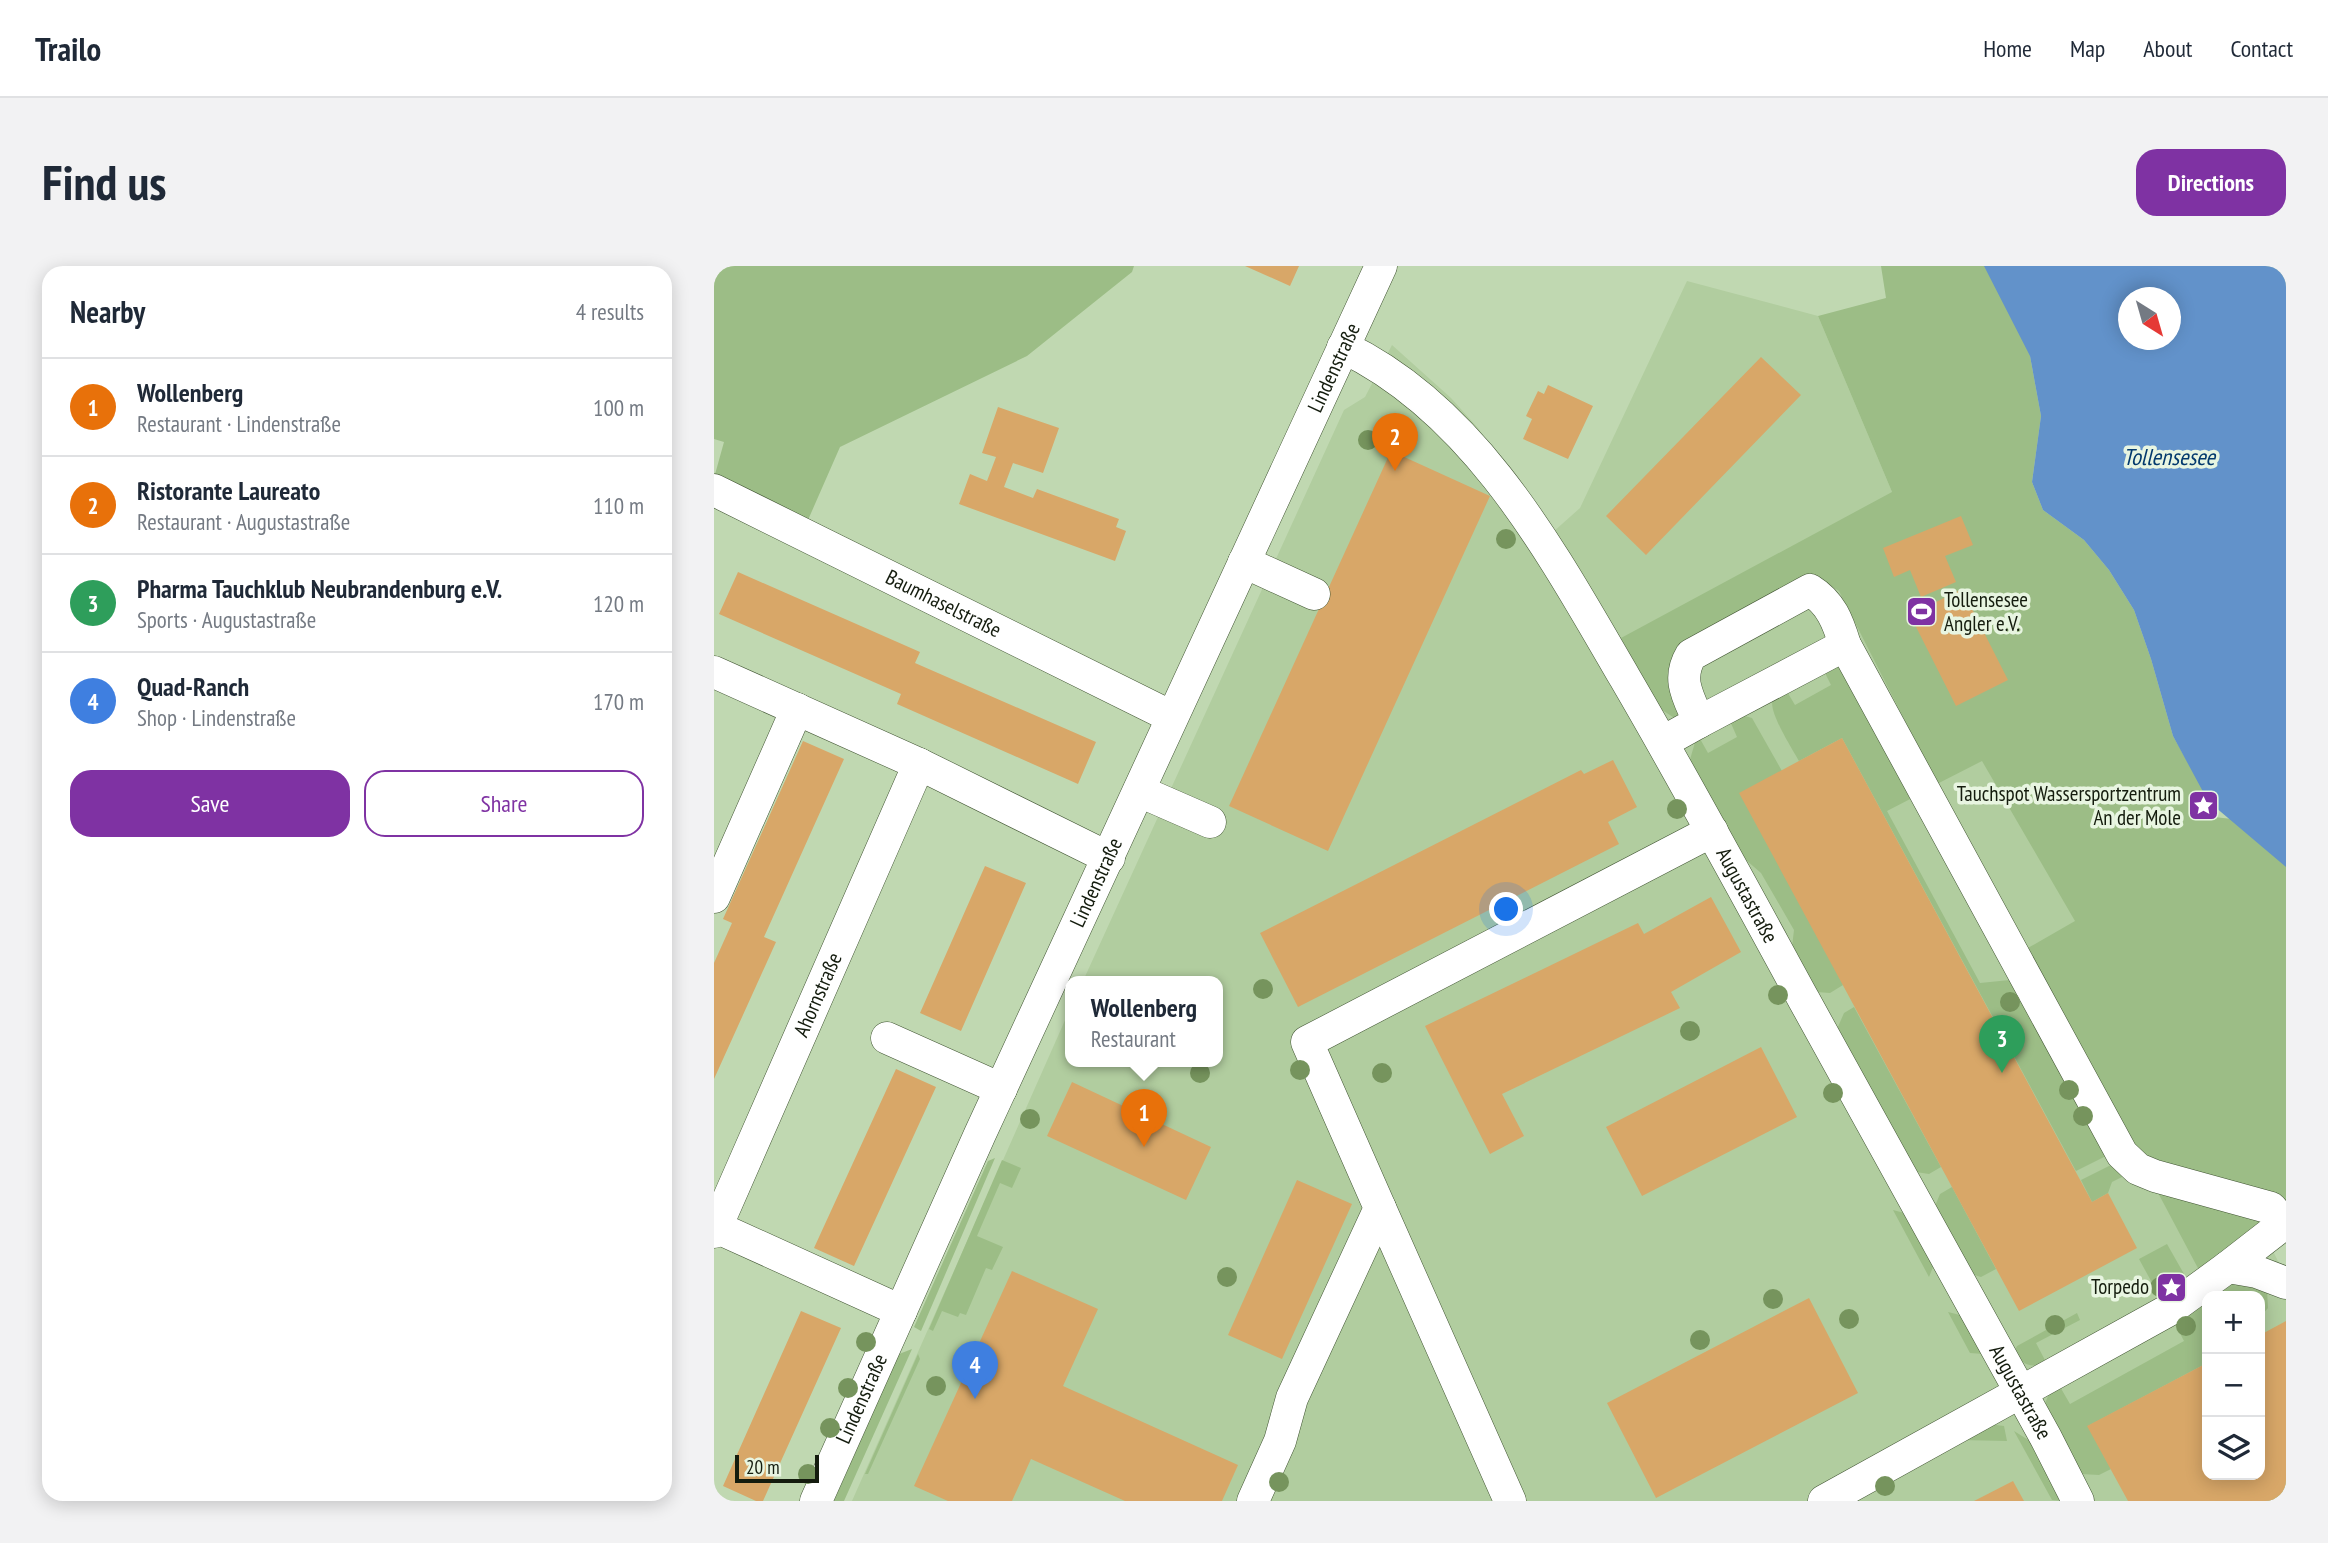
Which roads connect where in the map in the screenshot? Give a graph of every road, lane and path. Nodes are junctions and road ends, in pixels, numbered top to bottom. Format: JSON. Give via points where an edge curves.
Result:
{"nodes":[{"id":1,"x":1381,"y":266,"type":"edge"},
{"id":2,"x":1343,"y":347,"type":"junction"},
{"id":3,"x":714,"y":490,"type":"edge"},
{"id":4,"x":1244,"y":562,"type":"junction"},
{"id":5,"x":1314,"y":594,"type":"dead end"},
{"id":6,"x":1845,"y":645,"type":"junction"},
{"id":7,"x":714,"y":672,"type":"edge"},
{"id":8,"x":797,"y":709,"type":"junction"},
{"id":9,"x":1172,"y":717,"type":"junction"},
{"id":10,"x":1699,"y":722,"type":"junction"},
{"id":11,"x":1663,"y":743,"type":"junction"},
{"id":12,"x":919,"y":764,"type":"junction"},
{"id":13,"x":1139,"y":791,"type":"junction"},
{"id":14,"x":1210,"y":822,"type":"dead end"},
{"id":15,"x":1712,"y":831,"type":"junction"},
{"id":16,"x":1109,"y":858,"type":"junction"},
{"id":17,"x":714,"y":897,"type":"edge"},
{"id":18,"x":887,"y":1038,"type":"dead end"},
{"id":19,"x":1001,"y":1089,"type":"junction"},
{"id":20,"x":1380,"y":1208,"type":"junction"},
{"id":21,"x":2285,"y":1222,"type":"edge"},
{"id":22,"x":715,"y":1230,"type":"edge"},
{"id":23,"x":2228,"y":1267,"type":"junction"},
{"id":24,"x":2286,"y":1283,"type":"edge"},
{"id":25,"x":901,"y":1311,"type":"junction"},
{"id":26,"x":2020,"y":1392,"type":"junction"},
{"id":27,"x":816,"y":1501,"type":"edge"},
{"id":28,"x":1253,"y":1501,"type":"edge"},
{"id":29,"x":1510,"y":1501,"type":"edge"},
{"id":30,"x":1824,"y":1501,"type":"edge"},
{"id":31,"x":2078,"y":1501,"type":"edge"}],
"edges":[{"from":1,"to":2,"type":"street","name":"Lindenstraße"},
{"from":2,"to":4,"type":"street","name":"Lindenstraße"},
{"from":2,"to":11,"type":"street","name":"Augustastraße","via":[[1409,386],[1464,439],[1517,506],[1573,590]]},
{"from":3,"to":9,"type":"street","name":"Baumhaselstraße"},
{"from":4,"to":5,"type":"street"},
{"from":4,"to":9,"type":"street","name":"Lindenstraße"},
{"from":6,"to":10,"type":"street"},
{"from":6,"to":10,"type":"street","via":[[1824,599],[1810,590],[1691,655],[1683,668],[1683,685]]},
{"from":6,"to":21,"type":"street","via":[[2122,1154],[2155,1177],[2271,1208]]},
{"from":7,"to":8,"type":"street"},
{"from":8,"to":12,"type":"street"},
{"from":8,"to":17,"type":"street"},
{"from":9,"to":13,"type":"street","name":"Lindenstraße"},
{"from":10,"to":11,"type":"street"},
{"from":11,"to":15,"type":"street","name":"Augustastraße"},
{"from":12,"to":16,"type":"street"},
{"from":12,"to":22,"type":"street","name":"Ahornstraße"},
{"from":13,"to":14,"type":"street"},
{"from":13,"to":16,"type":"street","name":"Lindenstraße"},
{"from":15,"to":20,"type":"street","via":[[1307,1042]]},
{"from":15,"to":26,"type":"street","name":"Augustastraße"},
{"from":16,"to":19,"type":"street","name":"Lindenstraße"},
{"from":18,"to":19,"type":"street"},
{"from":19,"to":25,"type":"street","name":"Lindenstraße"},
{"from":20,"to":28,"type":"street","via":[[1292,1398],[1280,1441]]},
{"from":20,"to":29,"type":"street"},
{"from":21,"to":23,"type":"street"},
{"from":22,"to":25,"type":"street","name":"Ahornstraße"},
{"from":23,"to":24,"type":"street"},
{"from":23,"to":26,"type":"street","via":[[2169,1310]]},
{"from":25,"to":27,"type":"street","name":"Lindenstraße"},
{"from":26,"to":30,"type":"street"},
{"from":26,"to":31,"type":"street","name":"Augustastraße"}]}
